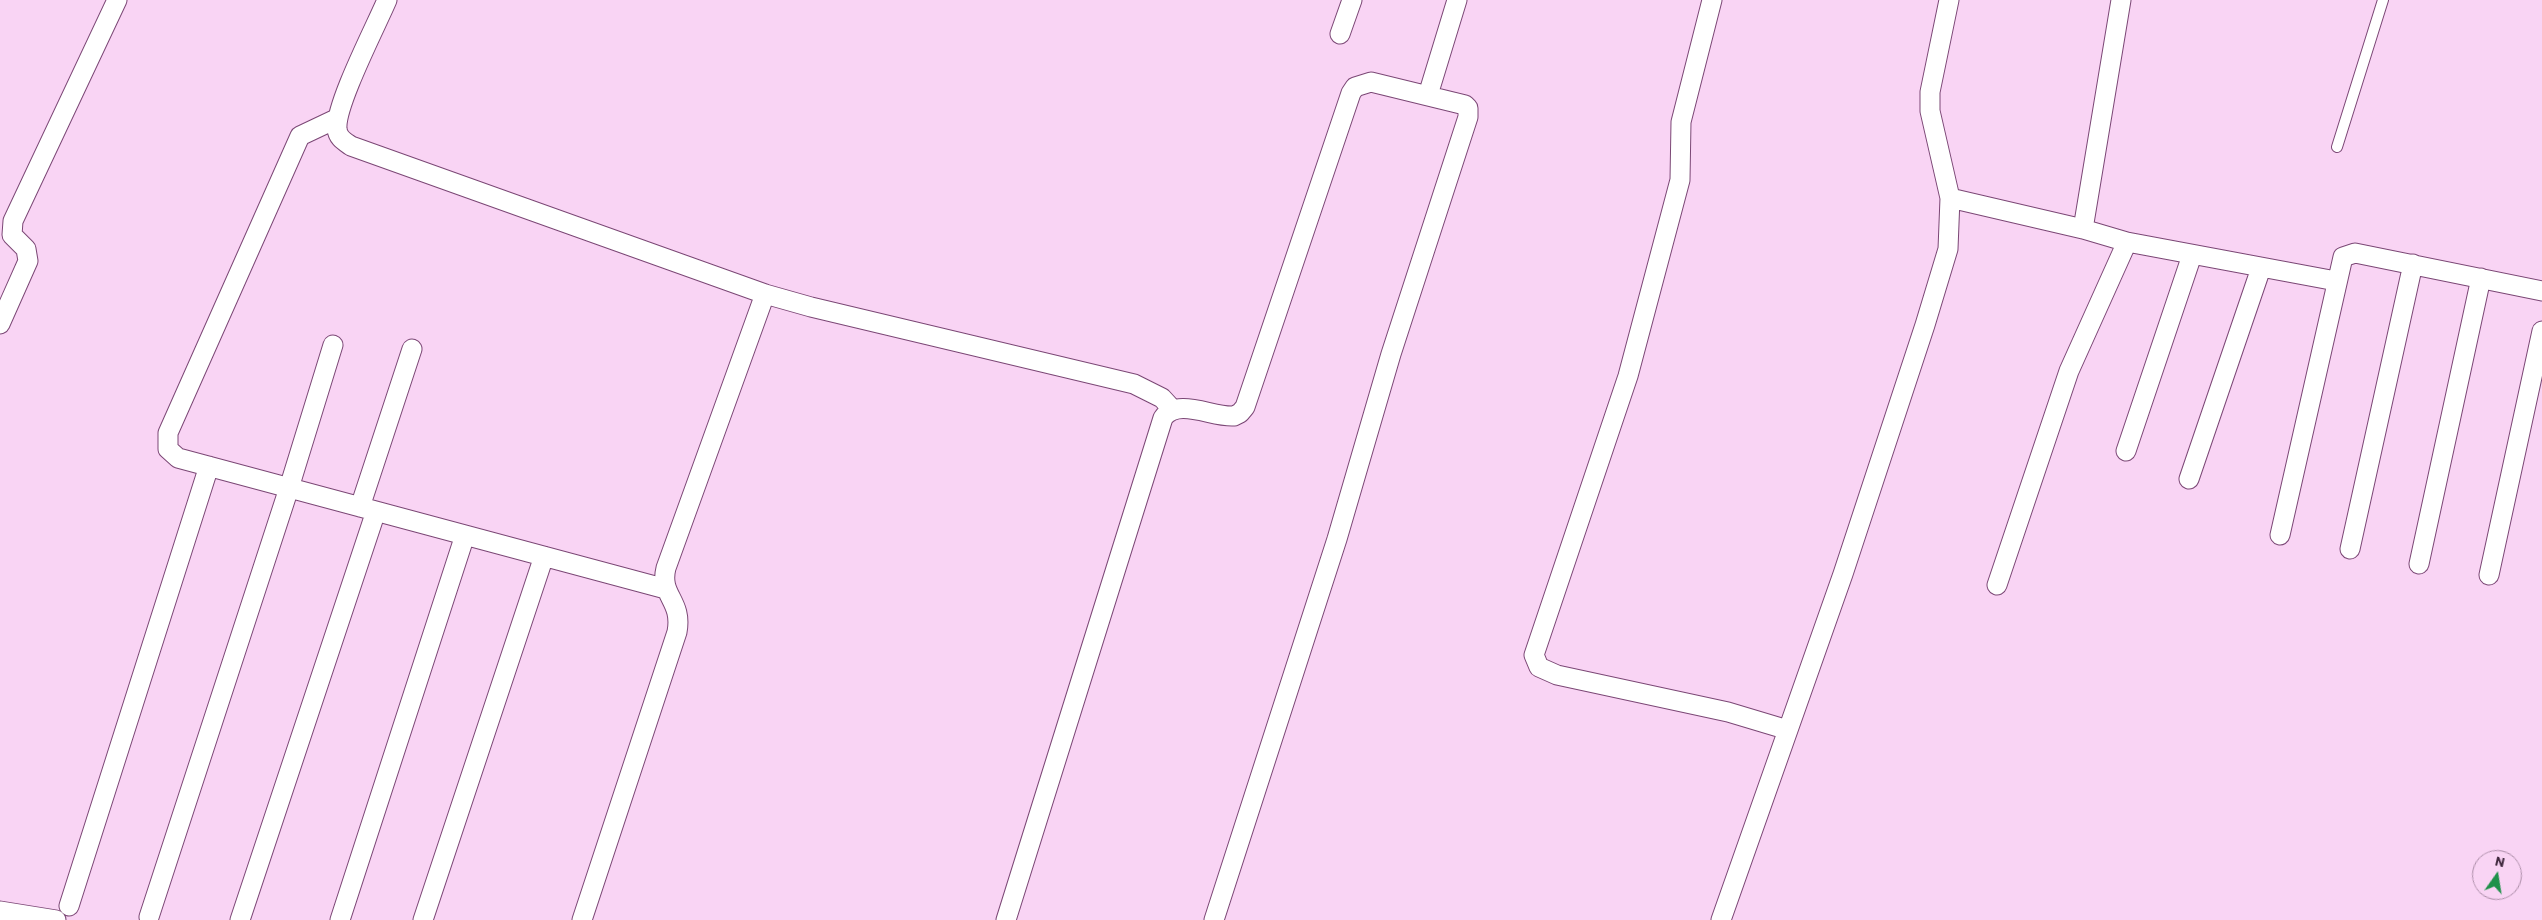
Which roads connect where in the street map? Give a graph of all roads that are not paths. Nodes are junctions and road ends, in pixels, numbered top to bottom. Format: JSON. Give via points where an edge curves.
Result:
{"nodes":[{"id":1,"x":118,"y":0,"type":"edge"},
{"id":2,"x":387,"y":0,"type":"edge"},
{"id":3,"x":1352,"y":0,"type":"edge"},
{"id":4,"x":1457,"y":0,"type":"edge"},
{"id":5,"x":1712,"y":0,"type":"edge"},
{"id":6,"x":1949,"y":0,"type":"edge"},
{"id":7,"x":2121,"y":0,"type":"edge"},
{"id":8,"x":2383,"y":0,"type":"edge"},
{"id":9,"x":1340,"y":34,"type":"dead end"},
{"id":10,"x":1428,"y":95,"type":"junction"},
{"id":11,"x":338,"y":118,"type":"junction"},
{"id":12,"x":2337,"y":147,"type":"dead end"},
{"id":13,"x":1950,"y":198,"type":"junction"},
{"id":14,"x":2083,"y":229,"type":"junction"},
{"id":15,"x":2127,"y":242,"type":"junction"},
{"id":16,"x":2192,"y":255,"type":"junction"},
{"id":17,"x":2414,"y":264,"type":"junction"},
{"id":18,"x":2262,"y":268,"type":"junction"},
{"id":19,"x":2482,"y":278,"type":"junction"},
{"id":20,"x":2336,"y":282,"type":"junction"},
{"id":21,"x":2542,"y":291,"type":"edge"},
{"id":22,"x":765,"y":294,"type":"junction"},
{"id":23,"x":0,"y":324,"type":"edge"},
{"id":24,"x":2542,"y":331,"type":"edge"},
{"id":25,"x":333,"y":345,"type":"dead end"},
{"id":26,"x":412,"y":349,"type":"dead end"},
{"id":27,"x":1172,"y":410,"type":"junction"},
{"id":28,"x":2126,"y":451,"type":"dead end"},
{"id":29,"x":209,"y":466,"type":"junction"},
{"id":30,"x":2189,"y":479,"type":"dead end"},
{"id":31,"x":289,"y":488,"type":"junction"},
{"id":32,"x":368,"y":509,"type":"junction"},
{"id":33,"x":465,"y":534,"type":"junction"},
{"id":34,"x":2280,"y":535,"type":"dead end"},
{"id":35,"x":2350,"y":549,"type":"dead end"},
{"id":36,"x":544,"y":556,"type":"junction"},
{"id":37,"x":2419,"y":564,"type":"dead end"},
{"id":38,"x":2489,"y":575,"type":"dead end"},
{"id":39,"x":1997,"y":585,"type":"dead end"},
{"id":40,"x":666,"y":589,"type":"junction"},
{"id":41,"x":1788,"y":730,"type":"junction"},
{"id":42,"x":68,"y":906,"type":"dead end"},
{"id":43,"x":0,"y":911,"type":"edge"},
{"id":44,"x":149,"y":917,"type":"dead end"},
{"id":45,"x":56,"y":920,"type":"edge"},
{"id":46,"x":240,"y":920,"type":"edge"},
{"id":47,"x":340,"y":920,"type":"edge"},
{"id":48,"x":423,"y":920,"type":"edge"},
{"id":49,"x":582,"y":920,"type":"edge"},
{"id":50,"x":1006,"y":920,"type":"edge"},
{"id":51,"x":1214,"y":920,"type":"edge"},
{"id":52,"x":1721,"y":920,"type":"edge"}],
"edges":[{"from":1,"to":23,"type":"street","via":[[13,221],[12,235],[26,249],[28,261]]},
{"from":2,"to":11,"type":"street"},
{"from":3,"to":9,"type":"street"},
{"from":4,"to":10,"type":"street"},
{"from":5,"to":41,"type":"street","via":[[1681,122],[1680,180],[1630,366],[1535,647],[1534,662],[1557,675],[1728,712]]},
{"from":6,"to":13,"type":"street","via":[[1930,92],[1930,111]]},
{"from":7,"to":14,"type":"street"},
{"from":8,"to":12,"type":"lane"},
{"from":10,"to":27,"type":"street","via":[[1371,82],[1355,87],[1245,407],[1240,414],[1227,417],[1181,408]]},
{"from":10,"to":51,"type":"street","via":[[1465,106],[1468,117]]},
{"from":11,"to":22,"type":"street","via":[[340,138],[351,146]]},
{"from":11,"to":29,"type":"street","via":[[300,136],[168,433],[168,449],[178,458]]},
{"from":13,"to":14,"type":"street"},
{"from":13,"to":41,"type":"street","via":[[1948,249],[1926,325]]},
{"from":14,"to":15,"type":"street"},
{"from":15,"to":16,"type":"street"},
{"from":15,"to":39,"type":"street","via":[[2069,371]]},
{"from":16,"to":18,"type":"street"},
{"from":16,"to":28,"type":"street"},
{"from":17,"to":19,"type":"street"},
{"from":17,"to":20,"type":"street","via":[[2348,254],[2340,261]]},
{"from":17,"to":35,"type":"street"},
{"from":18,"to":20,"type":"street"},
{"from":18,"to":30,"type":"street"},
{"from":19,"to":21,"type":"street"},
{"from":19,"to":37,"type":"street"},
{"from":20,"to":34,"type":"street"},
{"from":22,"to":27,"type":"street","via":[[1134,384],[1162,398]]},
{"from":22,"to":40,"type":"street","via":[[666,568]]},
{"from":24,"to":38,"type":"street"},
{"from":25,"to":31,"type":"street"},
{"from":26,"to":32,"type":"street"},
{"from":27,"to":50,"type":"street","via":[[1163,418]]},
{"from":29,"to":31,"type":"street"},
{"from":29,"to":42,"type":"street"},
{"from":31,"to":32,"type":"street"},
{"from":31,"to":44,"type":"street"},
{"from":32,"to":33,"type":"street"},
{"from":32,"to":46,"type":"street"},
{"from":33,"to":36,"type":"street"},
{"from":33,"to":47,"type":"street"},
{"from":36,"to":40,"type":"street"},
{"from":36,"to":48,"type":"street"},
{"from":40,"to":49,"type":"street","via":[[678,610],[677,632]]},
{"from":41,"to":52,"type":"street"},
{"from":43,"to":45,"type":"street"}]}
